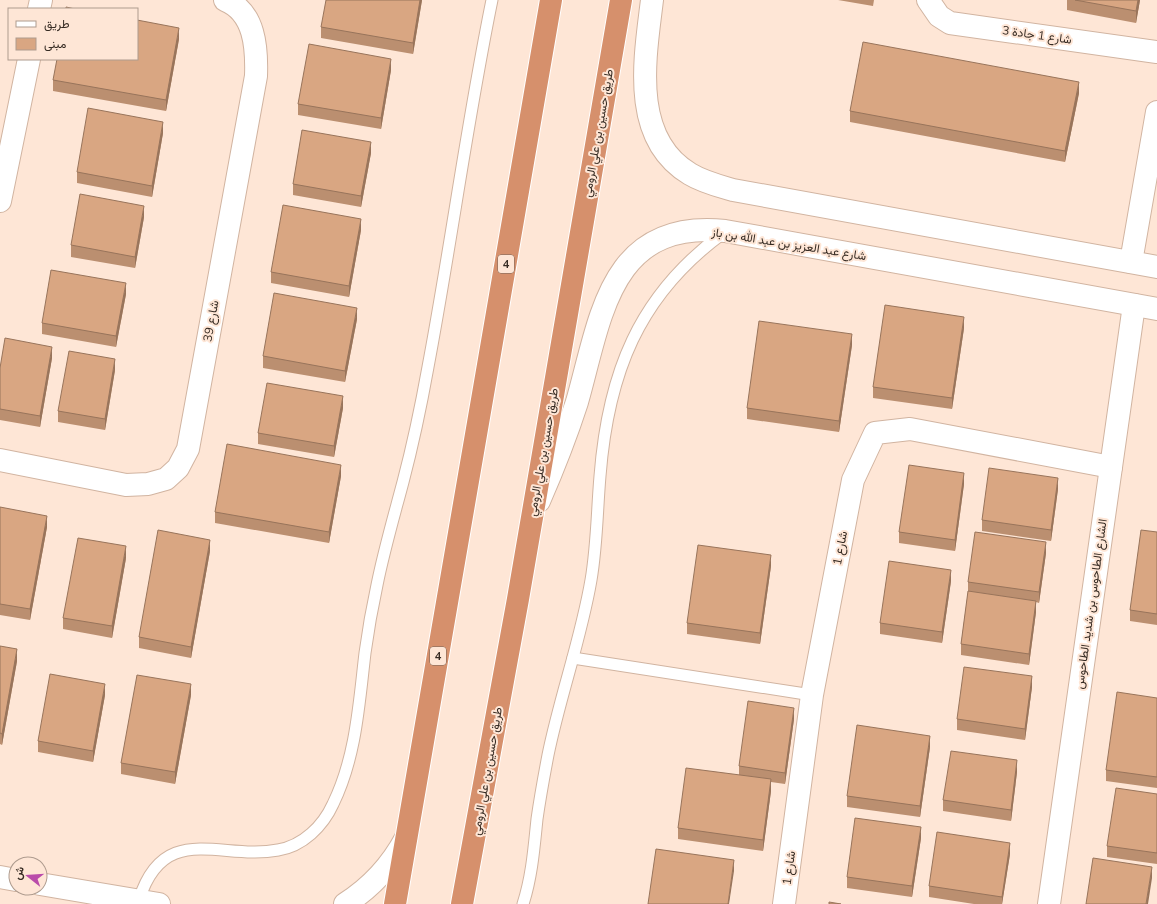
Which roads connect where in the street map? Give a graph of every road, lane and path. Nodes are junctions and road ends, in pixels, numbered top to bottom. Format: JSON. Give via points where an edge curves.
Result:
{"nodes":[{"id":1,"x":225,"y":0,"type":"edge"},
{"id":2,"x":492,"y":0,"type":"edge"},
{"id":3,"x":551,"y":0,"type":"edge"},
{"id":4,"x":621,"y":0,"type":"edge"},
{"id":5,"x":652,"y":0,"type":"edge"},
{"id":6,"x":928,"y":0,"type":"edge"},
{"id":7,"x":1157,"y":52,"type":"edge"},
{"id":8,"x":29,"y":60,"type":"edge"},
{"id":9,"x":1157,"y":112,"type":"edge"},
{"id":10,"x":0,"y":201,"type":"edge"},
{"id":11,"x":725,"y":232,"type":"junction"},
{"id":12,"x":1131,"y":262,"type":"junction"},
{"id":13,"x":1157,"y":267,"type":"edge"},
{"id":14,"x":1134,"y":305,"type":"junction"},
{"id":15,"x":1157,"y":309,"type":"edge"},
{"id":16,"x":0,"y":460,"type":"edge"},
{"id":17,"x":1111,"y":467,"type":"junction"},
{"id":18,"x":531,"y":519,"type":"junction"},
{"id":19,"x":573,"y":658,"type":"junction"},
{"id":20,"x":812,"y":695,"type":"junction"},
{"id":21,"x":406,"y":838,"type":"junction"},
{"id":22,"x":48,"y":885,"type":"edge"},
{"id":23,"x":149,"y":902,"type":"edge"},
{"id":24,"x":345,"y":904,"type":"edge"},
{"id":25,"x":395,"y":904,"type":"edge"},
{"id":26,"x":462,"y":904,"type":"edge"},
{"id":27,"x":523,"y":904,"type":"edge"},
{"id":28,"x":784,"y":904,"type":"edge"},
{"id":29,"x":1049,"y":904,"type":"edge"}],
"edges":[{"from":1,"to":16,"type":"street","name":"شارع 39","via":[[243,14],[252,31],[257,53],[256,76],[188,449],[178,468],[166,479],[148,484],[126,485]]},
{"from":2,"to":23,"type":"lane","via":[[426,377],[412,446],[379,572],[357,723],[340,789],[319,826],[308,836],[281,850],[266,852],[201,848],[173,855],[160,863],[144,886]]},
{"from":3,"to":21,"type":"highway","number":"4"},
{"from":4,"to":18,"type":"highway","name":"طريق حسين بن علي الرومي"},
{"from":5,"to":12,"type":"street","via":[[646,40],[647,108],[659,142],[673,160],[690,174],[711,184],[733,190]]},
{"from":6,"to":7,"type":"street","name":"شارع 1 جادة 3","via":[[939,16],[950,23]]},
{"from":8,"to":10,"type":"street"},
{"from":9,"to":12,"type":"street"},
{"from":11,"to":14,"type":"street","name":"شارع عبد العزيز بن عبد الله بن باز"},
{"from":11,"to":18,"type":"street","name":"شارع عبد العزيز بن عبد الله بن باز","via":[[695,230],[662,239],[647,247],[615,280],[602,309],[563,442]]},
{"from":11,"to":19,"type":"lane","via":[[669,281],[639,325],[625,356],[611,400],[604,438],[596,547]]},
{"from":12,"to":13,"type":"street"},
{"from":14,"to":15,"type":"street","name":"شارع عبد العزيز بن عبد الله بن باز"},
{"from":14,"to":17,"type":"street","name":"الشارع الطاحوس بن شديد الطاحوس"},
{"from":17,"to":20,"type":"street","name":"شارع 1","via":[[910,429],[875,433],[853,480]]},
{"from":17,"to":29,"type":"street","name":"الشارع الطاحوس بن شديد الطاحوس"},
{"from":18,"to":26,"type":"highway","name":"طريق حسين بن علي الرومي"},
{"from":19,"to":20,"type":"lane"},
{"from":19,"to":27,"type":"lane","via":[[548,755],[537,819],[532,870]]},
{"from":20,"to":28,"type":"street","name":"شارع 1"},
{"from":21,"to":24,"type":"street","via":[[385,871],[372,885]]},
{"from":21,"to":25,"type":"highway","number":"4"},
{"from":22,"to":23,"type":"street"}]}
